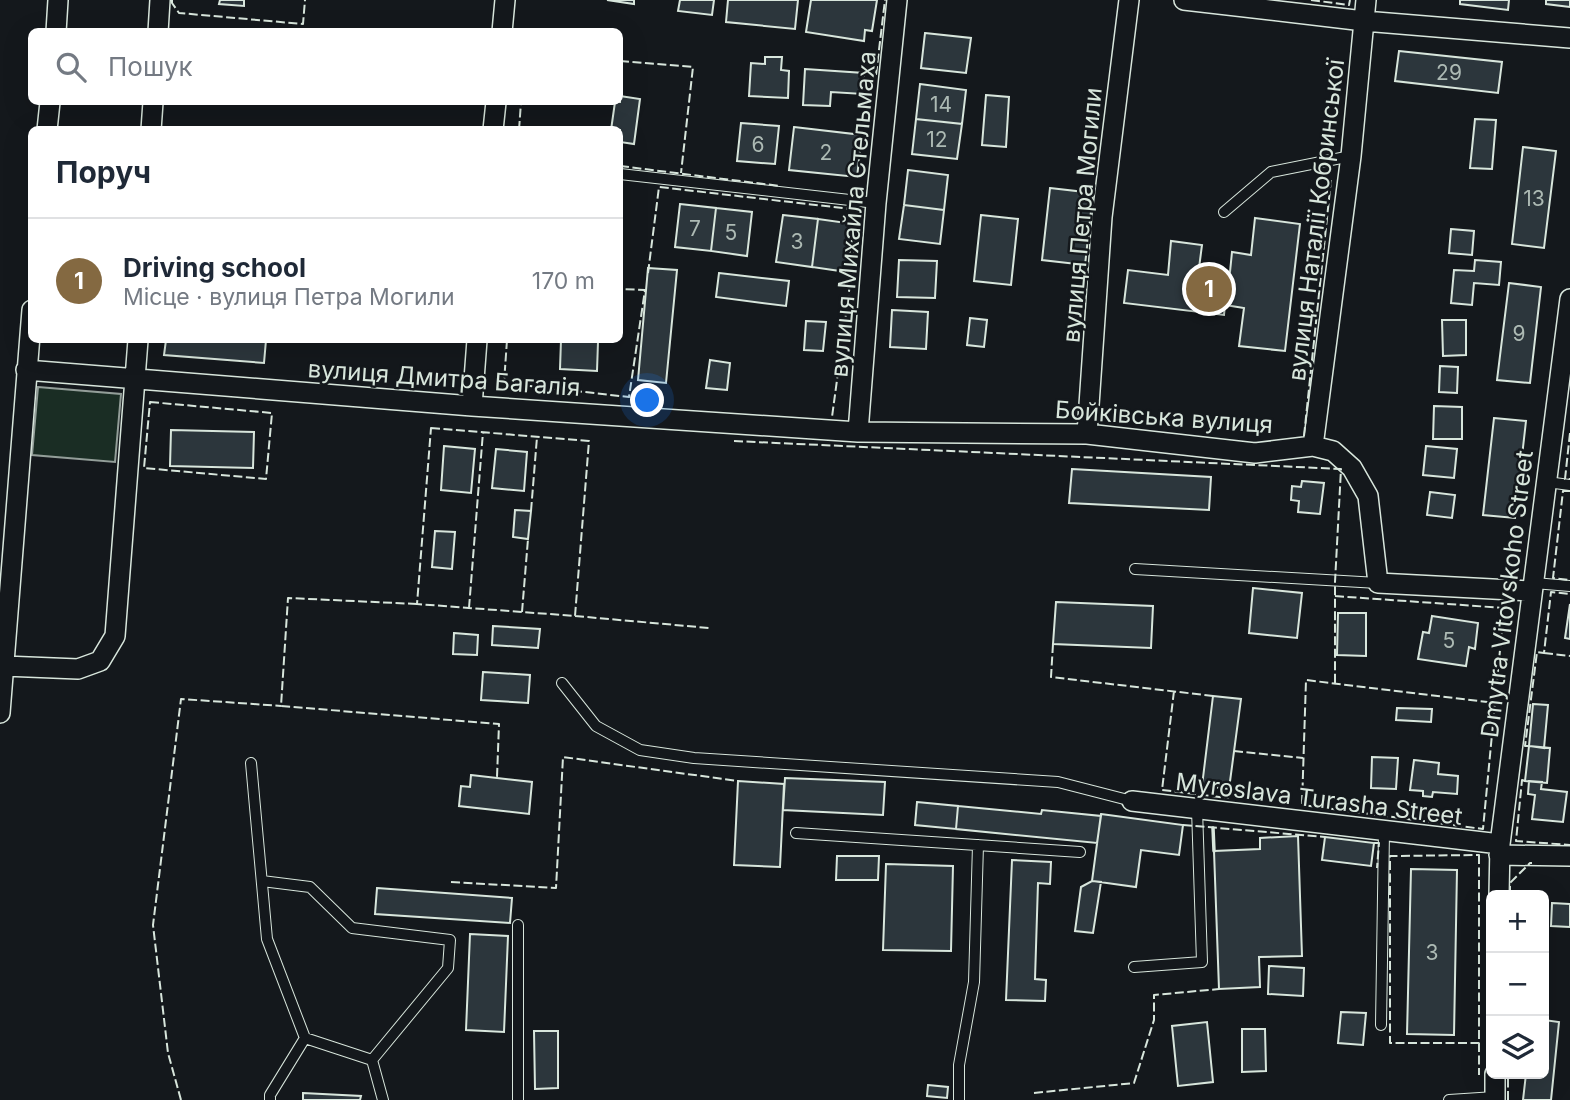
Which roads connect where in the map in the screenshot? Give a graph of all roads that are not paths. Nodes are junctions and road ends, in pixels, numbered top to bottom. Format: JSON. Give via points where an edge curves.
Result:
{"nodes":[{"id":1,"x":58,"y":0,"type":"edge"},
{"id":2,"x":160,"y":0,"type":"edge"},
{"id":3,"x":505,"y":0,"type":"edge"},
{"id":4,"x":897,"y":0,"type":"edge"},
{"id":5,"x":1129,"y":0,"type":"edge"},
{"id":6,"x":1184,"y":0,"type":"edge"},
{"id":7,"x":1366,"y":0,"type":"edge"},
{"id":8,"x":1364,"y":21,"type":"junction"},
{"id":9,"x":55,"y":28,"type":"edge"},
{"id":10,"x":158,"y":28,"type":"edge"},
{"id":11,"x":502,"y":28,"type":"edge"},
{"id":12,"x":1570,"y":38,"type":"edge"},
{"id":13,"x":50,"y":105,"type":"edge"},
{"id":14,"x":153,"y":105,"type":"edge"},
{"id":15,"x":496,"y":105,"type":"edge"},
{"id":16,"x":47,"y":126,"type":"edge"},
{"id":17,"x":151,"y":126,"type":"edge"},
{"id":18,"x":493,"y":126,"type":"edge"},
{"id":19,"x":1351,"y":156,"type":"junction"},
{"id":20,"x":623,"y":174,"type":"edge"},
{"id":21,"x":876,"y":203,"type":"junction"},
{"id":22,"x":1224,"y":212,"type":"dead end"},
{"id":23,"x":1570,"y":299,"type":"edge"},
{"id":24,"x":29,"y":343,"type":"edge"},
{"id":25,"x":138,"y":343,"type":"edge"},
{"id":26,"x":477,"y":343,"type":"edge"},
{"id":27,"x":1566,"y":362,"type":"edge"},
{"id":28,"x":26,"y":370,"type":"junction"},
{"id":29,"x":136,"y":378,"type":"junction"},
{"id":30,"x":472,"y":406,"type":"junction"},
{"id":31,"x":858,"y":432,"type":"junction"},
{"id":32,"x":1087,"y":434,"type":"junction"},
{"id":33,"x":1313,"y":446,"type":"junction"},
{"id":34,"x":1546,"y":482,"type":"junction"},
{"id":35,"x":1570,"y":485,"type":"edge"},
{"id":36,"x":1135,"y":569,"type":"dead end"},
{"id":37,"x":1378,"y":583,"type":"junction"},
{"id":38,"x":1570,"y":586,"type":"edge"},
{"id":39,"x":1533,"y":587,"type":"junction"},
{"id":40,"x":4,"y":666,"type":"junction"},
{"id":41,"x":562,"y":684,"type":"dead end"},
{"id":42,"x":0,"y":713,"type":"edge"},
{"id":43,"x":251,"y":763,"type":"dead end"},
{"id":44,"x":1132,"y":801,"type":"joint"},
{"id":45,"x":1197,"y":809,"type":"junction"},
{"id":46,"x":1384,"y":832,"type":"junction"},
{"id":47,"x":796,"y":833,"type":"dead end"},
{"id":48,"x":978,"y":845,"type":"junction"},
{"id":49,"x":1500,"y":850,"type":"junction"},
{"id":50,"x":1080,"y":852,"type":"dead end"},
{"id":51,"x":1570,"y":856,"type":"edge"},
{"id":52,"x":262,"y":881,"type":"junction"},
{"id":53,"x":1499,"y":890,"type":"edge"},
{"id":54,"x":518,"y":925,"type":"dead end"},
{"id":55,"x":1134,"y":967,"type":"dead end"},
{"id":56,"x":1381,"y":1026,"type":"dead end"},
{"id":57,"x":305,"y":1038,"type":"junction"},
{"id":58,"x":372,"y":1060,"type":"junction"},
{"id":59,"x":1495,"y":1079,"type":"edge"},
{"id":60,"x":1495,"y":1099,"type":"edge"},
{"id":61,"x":270,"y":1100,"type":"edge"},
{"id":62,"x":383,"y":1100,"type":"edge"},
{"id":63,"x":518,"y":1100,"type":"edge"},
{"id":64,"x":959,"y":1100,"type":"edge"},
{"id":65,"x":1449,"y":1100,"type":"edge"}],
"edges":[{"from":1,"to":9,"type":"street"},
{"from":2,"to":10,"type":"street"},
{"from":3,"to":11,"type":"street"},
{"from":4,"to":21,"type":"street","name":"вулиця Михайла Стельмаха"},
{"from":5,"to":32,"type":"street","name":"вулиця Петра Могили","via":[[1102,218]]},
{"from":6,"to":8,"type":"street"},
{"from":7,"to":8,"type":"street","name":"вулиця Наталії Кобринської"},
{"from":8,"to":12,"type":"street"},
{"from":8,"to":19,"type":"street","name":"вулиця Наталії Кобринської"},
{"from":13,"to":16,"type":"street"},
{"from":14,"to":17,"type":"street"},
{"from":15,"to":18,"type":"street"},
{"from":19,"to":22,"type":"lane","via":[[1271,172]]},
{"from":19,"to":33,"type":"street","name":"вулиця Наталії Кобринської"},
{"from":20,"to":21,"type":"lane"},
{"from":21,"to":31,"type":"street","name":"вулиця Михайла Стельмаха"},
{"from":23,"to":27,"type":"street","name":"Dmytra Vitovskoho Street"},
{"from":24,"to":28,"type":"street"},
{"from":25,"to":29,"type":"street"},
{"from":26,"to":30,"type":"street"},
{"from":27,"to":34,"type":"street","name":"Dmytra Vitovskoho Street"},
{"from":28,"to":29,"type":"street","name":"вулиця Дмитра Багалія"},
{"from":28,"to":40,"type":"street"},
{"from":29,"to":30,"type":"street","name":"вулиця Дмитра Багалія"},
{"from":29,"to":40,"type":"street","via":[[115,636],[100,661],[78,669]]},
{"from":30,"to":31,"type":"street","name":"вулиця Дмитра Багалія"},
{"from":31,"to":32,"type":"street","name":"Бойківська вулиця"},
{"from":32,"to":33,"type":"street","name":"Бойківська вулиця","via":[[1255,453]]},
{"from":33,"to":37,"type":"street","via":[[1333,451],[1352,468],[1368,496]]},
{"from":34,"to":35,"type":"lane"},
{"from":34,"to":39,"type":"street","name":"Dmytra Vitovskoho Street"},
{"from":36,"to":37,"type":"lane"},
{"from":37,"to":39,"type":"street"},
{"from":38,"to":39,"type":"lane"},
{"from":39,"to":49,"type":"street","name":"Dmytra Vitovskoho Street"},
{"from":40,"to":42,"type":"street"},
{"from":41,"to":44,"type":"lane","via":[[596,726],[640,750],[694,758],[1058,782]]},
{"from":43,"to":52,"type":"lane"},
{"from":44,"to":45,"type":"street","name":"Myroslava Turasha Street"},
{"from":45,"to":46,"type":"street","name":"Myroslava Turasha Street"},
{"from":45,"to":55,"type":"lane","via":[[1202,962]]},
{"from":46,"to":49,"type":"street","name":"Myroslava Turasha Street"},
{"from":46,"to":56,"type":"lane"},
{"from":47,"to":48,"type":"lane"},
{"from":48,"to":50,"type":"lane"},
{"from":48,"to":64,"type":"lane","via":[[974,982],[959,1065]]},
{"from":49,"to":51,"type":"street","name":"Myroslava Turasha Street"},
{"from":49,"to":53,"type":"street","name":"Dmytra Vitovskoho Street"},
{"from":52,"to":57,"type":"lane","via":[[268,939]]},
{"from":52,"to":58,"type":"lane","via":[[310,887],[352,928],[450,940],[448,968]]},
{"from":54,"to":63,"type":"lane"},
{"from":57,"to":58,"type":"lane"},
{"from":57,"to":61,"type":"lane"},
{"from":58,"to":62,"type":"lane"},
{"from":59,"to":60,"type":"street"},
{"from":60,"to":65,"type":"lane"}]}
